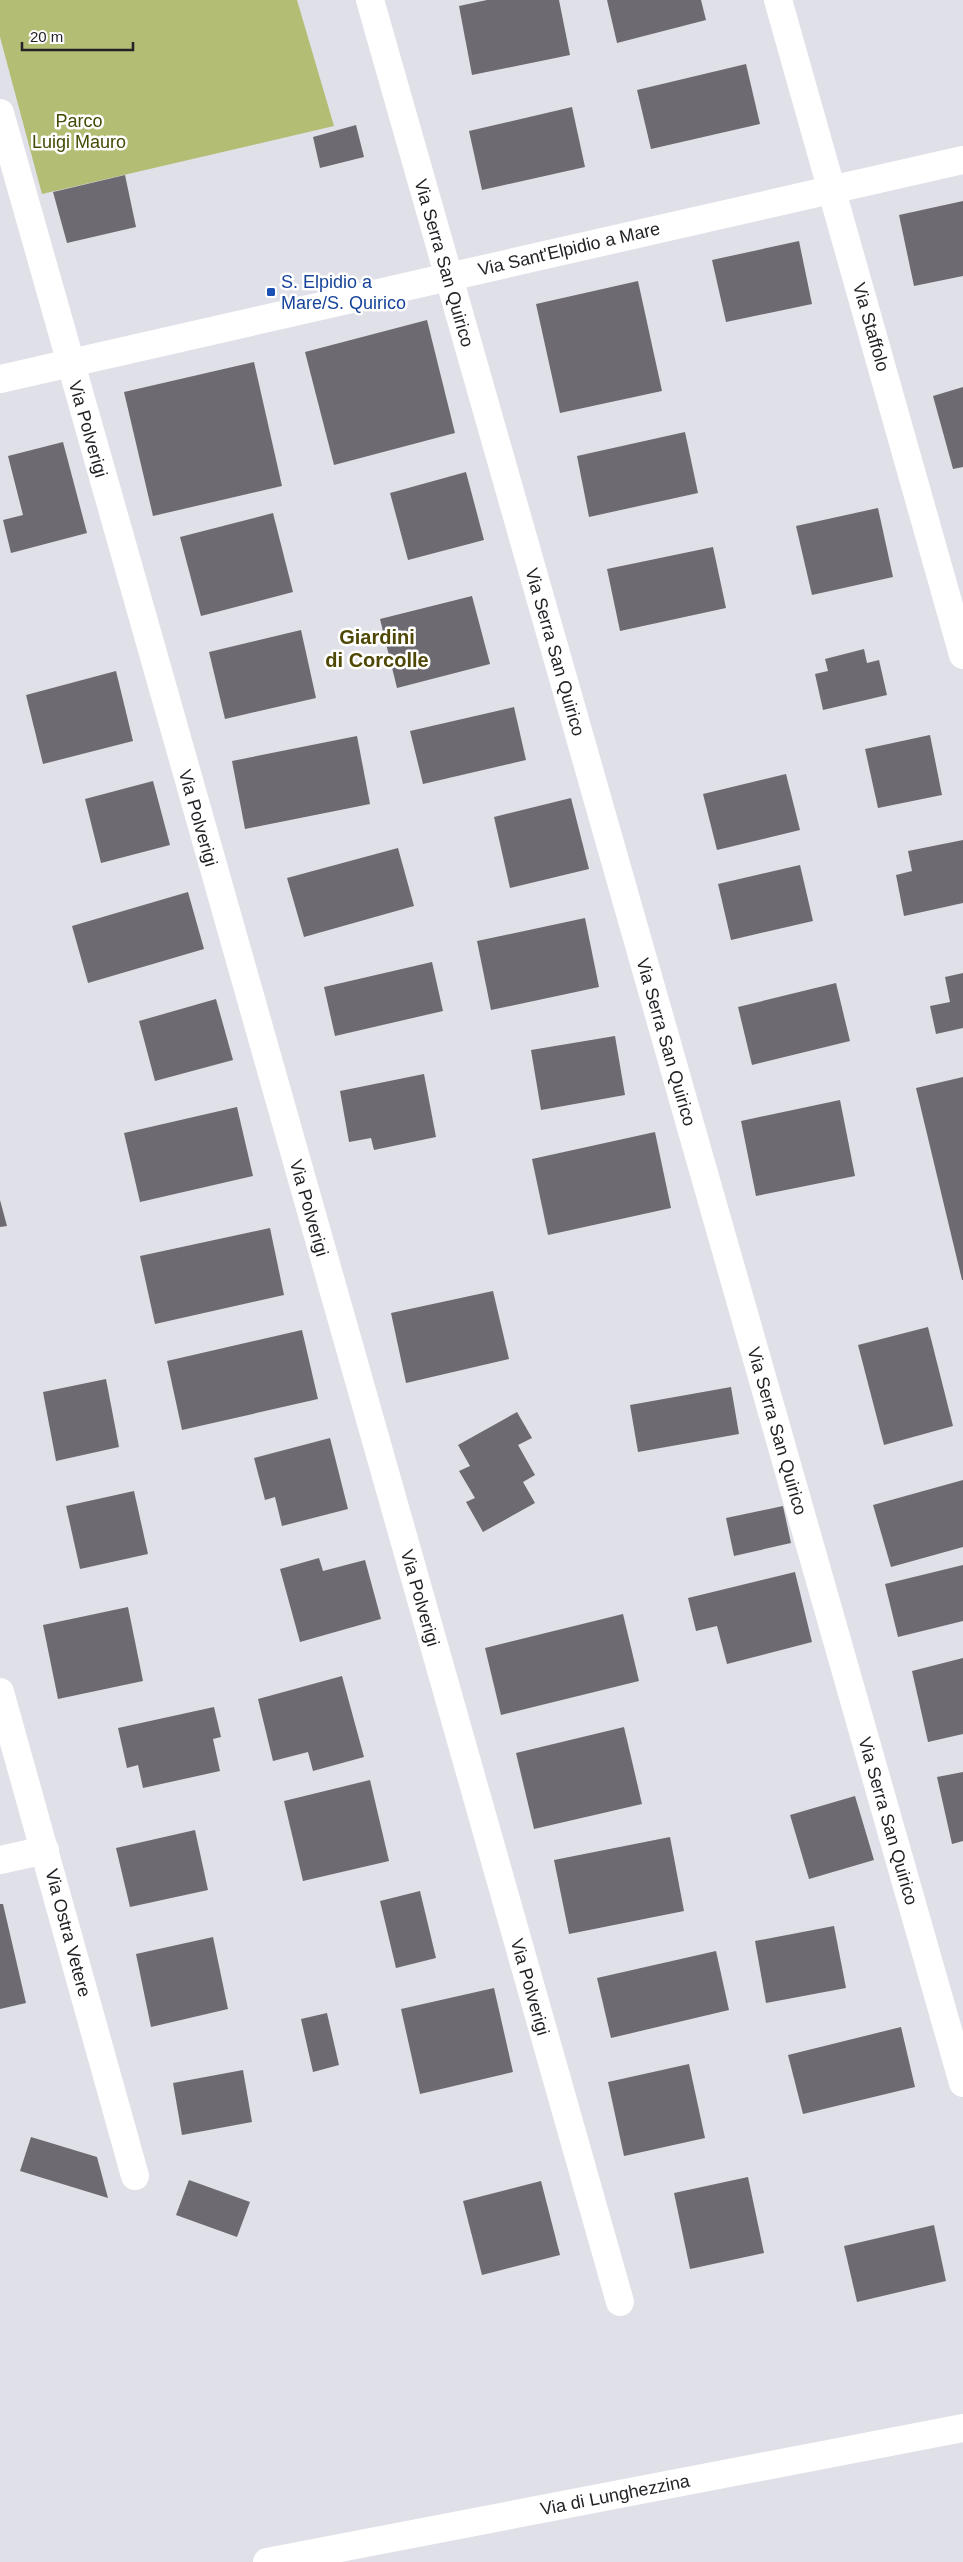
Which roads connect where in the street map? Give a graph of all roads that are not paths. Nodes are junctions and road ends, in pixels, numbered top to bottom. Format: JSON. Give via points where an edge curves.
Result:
{"nodes":[{"id":1,"x":370,"y":0,"type":"edge"},
{"id":2,"x":778,"y":0,"type":"edge"},
{"id":3,"x":0,"y":114,"type":"edge"},
{"id":4,"x":963,"y":160,"type":"edge"},
{"id":5,"x":832,"y":189,"type":"junction"},
{"id":6,"x":448,"y":277,"type":"junction"},
{"id":7,"x":69,"y":363,"type":"junction"},
{"id":8,"x":0,"y":379,"type":"edge"},
{"id":9,"x":963,"y":655,"type":"edge"},
{"id":10,"x":0,"y":1692,"type":"edge"},
{"id":11,"x":45,"y":1850,"type":"junction"},
{"id":12,"x":0,"y":1860,"type":"edge"},
{"id":13,"x":963,"y":2083,"type":"edge"},
{"id":14,"x":135,"y":2176,"type":"dead end"},
{"id":15,"x":620,"y":2302,"type":"dead end"},
{"id":16,"x":963,"y":2428,"type":"edge"},
{"id":17,"x":267,"y":2562,"type":"edge"}],
"edges":[{"from":1,"to":6,"type":"street","name":"Via Serra San Quirico"},
{"from":2,"to":5,"type":"street","name":"Via Staffolo"},
{"from":3,"to":7,"type":"street","name":"Via Polverigi"},
{"from":4,"to":5,"type":"street","name":"Via Sant'Elpidio a Mare"},
{"from":5,"to":6,"type":"street","name":"Via Sant'Elpidio a Mare"},
{"from":5,"to":9,"type":"street","name":"Via Staffolo"},
{"from":6,"to":7,"type":"street","name":"Via Sant'Elpidio a Mare"},
{"from":6,"to":13,"type":"street","name":"Via Serra San Quirico"},
{"from":7,"to":8,"type":"street","name":"Via Sant'Elpidio a Mare"},
{"from":7,"to":15,"type":"street","name":"Via Polverigi"},
{"from":10,"to":11,"type":"street","name":"Via Ostra Vetere"},
{"from":11,"to":12,"type":"street"},
{"from":11,"to":14,"type":"street","name":"Via Ostra Vetere"},
{"from":16,"to":17,"type":"street","name":"Via di Lunghezzina"}]}
